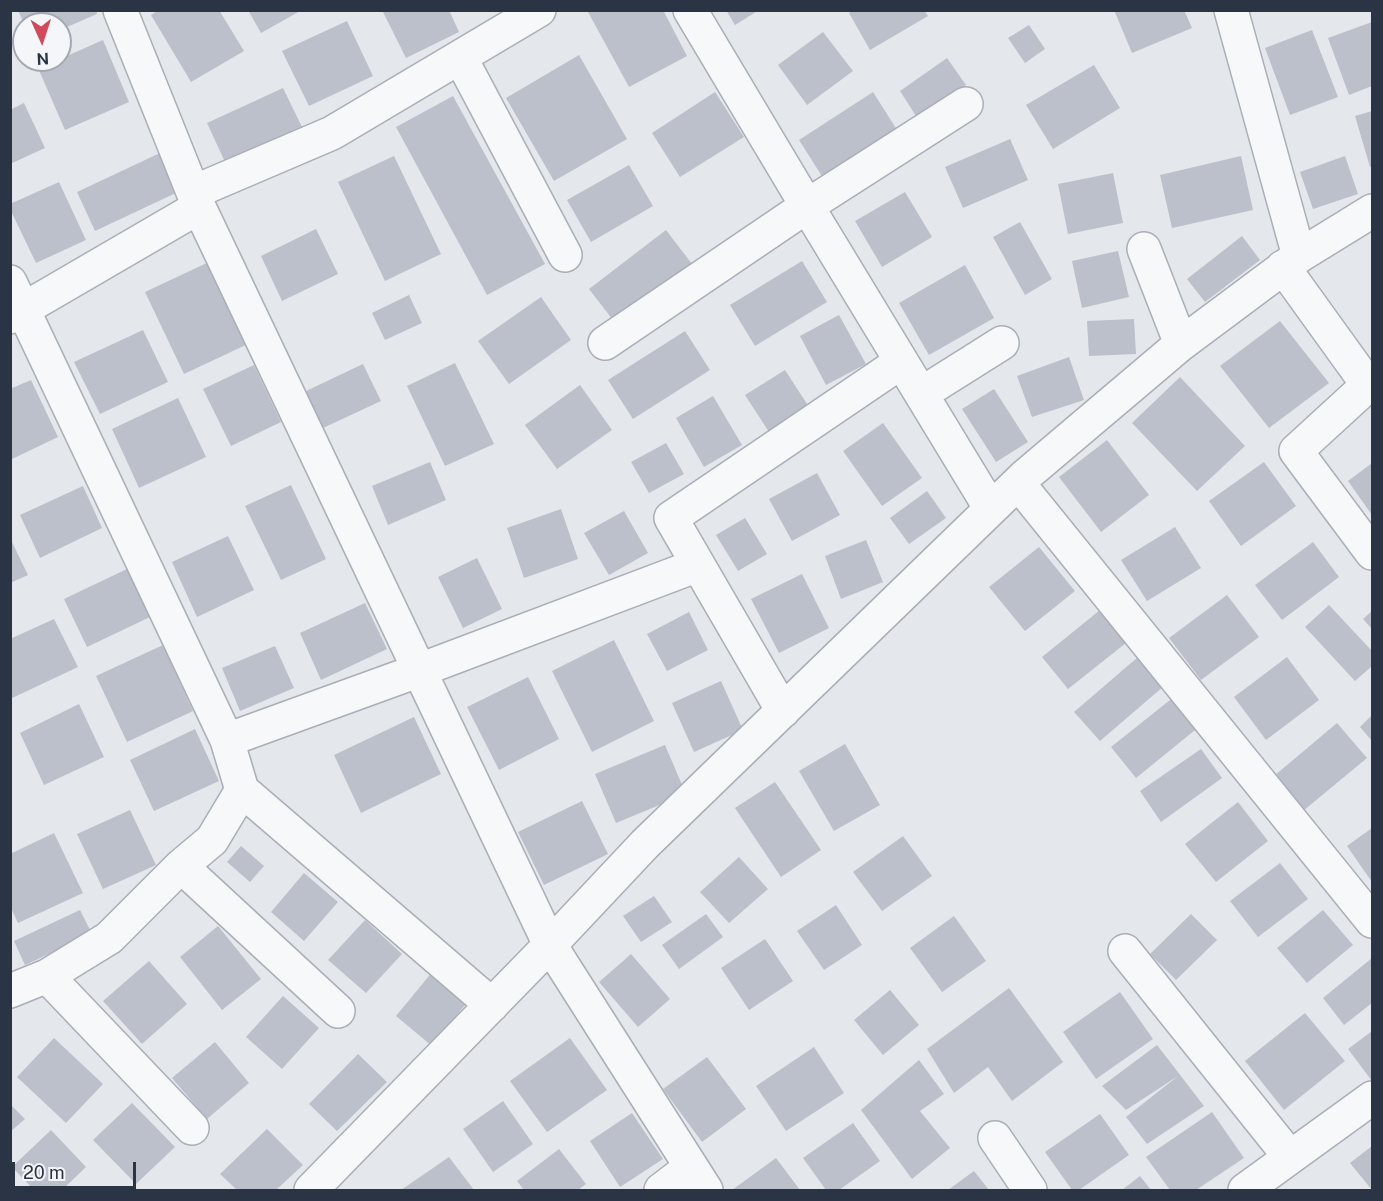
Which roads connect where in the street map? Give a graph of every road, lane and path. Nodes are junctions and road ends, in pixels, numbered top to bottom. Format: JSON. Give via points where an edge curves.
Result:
{"nodes":[{"id":1,"x":120,"y":10,"type":"edge"},
{"id":2,"x":539,"y":10,"type":"edge"},
{"id":3,"x":690,"y":10,"type":"edge"},
{"id":4,"x":1231,"y":10,"type":"edge"},
{"id":5,"x":460,"y":57,"type":"junction"},
{"id":6,"x":966,"y":104,"type":"dead end"},
{"id":7,"x":197,"y":200,"type":"junction"},
{"id":8,"x":807,"y":206,"type":"junction"},
{"id":9,"x":1372,"y":211,"type":"edge"},
{"id":10,"x":1144,"y":249,"type":"dead end"},
{"id":11,"x":565,"y":255,"type":"dead end"},
{"id":12,"x":1291,"y":262,"type":"junction"},
{"id":13,"x":15,"y":303,"type":"edge"},
{"id":14,"x":605,"y":343,"type":"dead end"},
{"id":15,"x":1002,"y":343,"type":"dead end"},
{"id":16,"x":1181,"y":344,"type":"junction"},
{"id":17,"x":901,"y":362,"type":"junction"},
{"id":18,"x":921,"y":394,"type":"junction"},
{"id":19,"x":1018,"y":483,"type":"junction"},
{"id":20,"x":991,"y":509,"type":"junction"},
{"id":21,"x":1372,"y":553,"type":"edge"},
{"id":22,"x":698,"y":565,"type":"junction"},
{"id":23,"x":420,"y":670,"type":"junction"},
{"id":24,"x":783,"y":711,"type":"junction"},
{"id":25,"x":227,"y":740,"type":"junction"},
{"id":26,"x":242,"y":790,"type":"junction"},
{"id":27,"x":181,"y":866,"type":"junction"},
{"id":28,"x":1372,"y":921,"type":"edge"},
{"id":29,"x":550,"y":945,"type":"junction"},
{"id":30,"x":1125,"y":951,"type":"dead end"},
{"id":31,"x":47,"y":976,"type":"junction"},
{"id":32,"x":10,"y":991,"type":"edge"},
{"id":33,"x":492,"y":1005,"type":"junction"},
{"id":34,"x":338,"y":1011,"type":"dead end"},
{"id":35,"x":1372,"y":1098,"type":"edge"},
{"id":36,"x":192,"y":1128,"type":"dead end"},
{"id":37,"x":994,"y":1138,"type":"dead end"},
{"id":38,"x":1290,"y":1157,"type":"junction"},
{"id":39,"x":698,"y":1179,"type":"edge"},
{"id":40,"x":311,"y":1191,"type":"edge"},
{"id":41,"x":661,"y":1191,"type":"edge"},
{"id":42,"x":1030,"y":1191,"type":"edge"},
{"id":43,"x":1245,"y":1191,"type":"edge"}],
"edges":[{"from":1,"to":7,"type":"street"},
{"from":2,"to":5,"type":"street"},
{"from":3,"to":8,"type":"street"},
{"from":4,"to":12,"type":"street"},
{"from":5,"to":7,"type":"street","via":[[332,133]]},
{"from":5,"to":11,"type":"street"},
{"from":6,"to":8,"type":"street"},
{"from":7,"to":13,"type":"street"},
{"from":7,"to":23,"type":"street"},
{"from":8,"to":14,"type":"street"},
{"from":8,"to":17,"type":"street"},
{"from":9,"to":12,"type":"street"},
{"from":10,"to":16,"type":"street"},
{"from":12,"to":16,"type":"street"},
{"from":12,"to":21,"type":"street","via":[[1368,386],[1296,451]]},
{"from":13,"to":25,"type":"street"},
{"from":15,"to":18,"type":"street"},
{"from":16,"to":19,"type":"street"},
{"from":17,"to":18,"type":"street"},
{"from":17,"to":22,"type":"street","via":[[671,518]]},
{"from":18,"to":20,"type":"street"},
{"from":19,"to":20,"type":"street"},
{"from":19,"to":28,"type":"street"},
{"from":20,"to":24,"type":"street"},
{"from":22,"to":23,"type":"street"},
{"from":22,"to":24,"type":"street"},
{"from":23,"to":25,"type":"street"},
{"from":23,"to":29,"type":"street"},
{"from":24,"to":29,"type":"street","via":[[645,844]]},
{"from":25,"to":26,"type":"street"},
{"from":26,"to":27,"type":"street","via":[[212,840]]},
{"from":26,"to":33,"type":"street"},
{"from":27,"to":31,"type":"street","via":[[109,938]]},
{"from":27,"to":34,"type":"street"},
{"from":29,"to":33,"type":"street"},
{"from":29,"to":39,"type":"street"},
{"from":30,"to":38,"type":"street"},
{"from":31,"to":32,"type":"street"},
{"from":31,"to":36,"type":"street"},
{"from":33,"to":40,"type":"street"},
{"from":35,"to":38,"type":"street"},
{"from":37,"to":42,"type":"street"},
{"from":38,"to":43,"type":"street"},
{"from":39,"to":41,"type":"street"}]}
